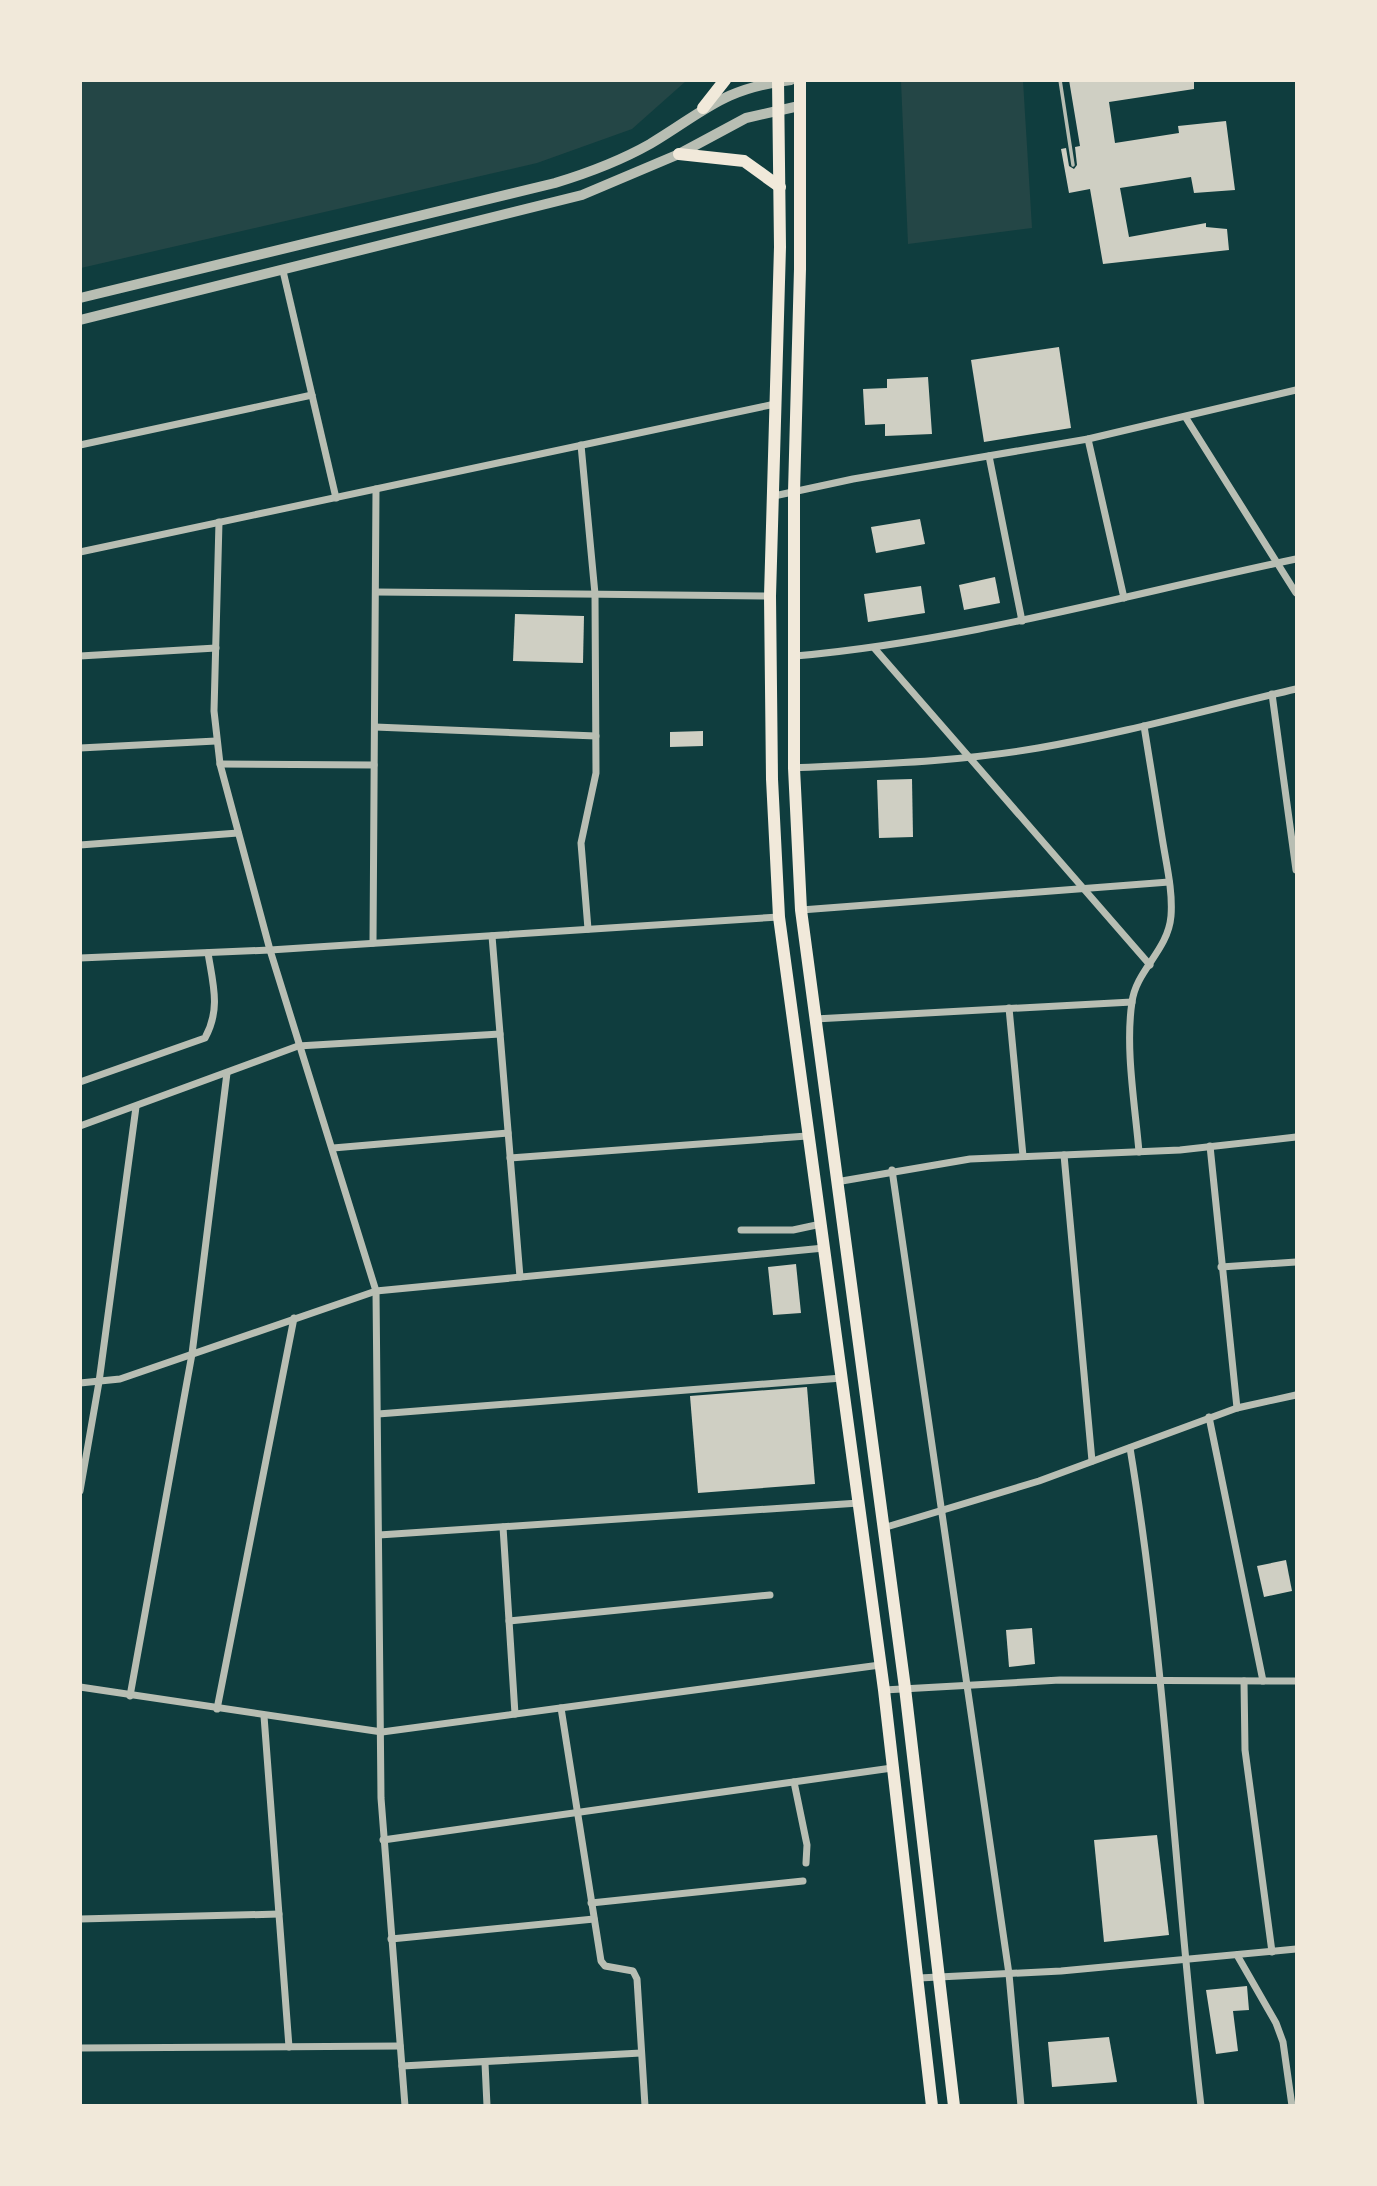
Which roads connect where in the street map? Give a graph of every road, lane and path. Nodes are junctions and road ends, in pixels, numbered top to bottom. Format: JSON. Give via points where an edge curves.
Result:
{"nodes":[{"id":1,"x":724,"y":80,"type":"edge"},
{"id":2,"x":800,"y":80,"type":"edge"},
{"id":3,"x":1060,"y":80,"type":"edge"},
{"id":4,"x":782,"y":81,"type":"edge"},
{"id":5,"x":799,"y":106,"type":"junction"},
{"id":6,"x":704,"y":108,"type":"junction"},
{"id":7,"x":778,"y":108,"type":"junction"},
{"id":8,"x":679,"y":154,"type":"junction"},
{"id":9,"x":1073,"y":165,"type":"dead end"},
{"id":10,"x":780,"y":187,"type":"junction"},
{"id":11,"x":283,"y":271,"type":"junction"},
{"id":12,"x":80,"y":298,"type":"edge"},
{"id":13,"x":80,"y":320,"type":"edge"},
{"id":14,"x":1297,"y":390,"type":"edge"},
{"id":15,"x":312,"y":395,"type":"junction"},
{"id":16,"x":775,"y":404,"type":"junction"},
{"id":17,"x":1186,"y":418,"type":"junction"},
{"id":18,"x":1088,"y":439,"type":"junction"},
{"id":19,"x":80,"y":445,"type":"edge"},
{"id":20,"x":581,"y":445,"type":"junction"},
{"id":21,"x":989,"y":456,"type":"junction"},
{"id":22,"x":376,"y":489,"type":"junction"},
{"id":23,"x":794,"y":492,"type":"junction"},
{"id":24,"x":774,"y":496,"type":"junction"},
{"id":25,"x":336,"y":498,"type":"junction"},
{"id":26,"x":219,"y":522,"type":"junction"},
{"id":27,"x":80,"y":552,"type":"edge"},
{"id":28,"x":1297,"y":559,"type":"edge"},
{"id":29,"x":1276,"y":564,"type":"junction"},
{"id":30,"x":376,"y":592,"type":"junction"},
{"id":31,"x":1297,"y":593,"type":"edge"},
{"id":32,"x":595,"y":594,"type":"junction"},
{"id":33,"x":770,"y":596,"type":"junction"},
{"id":34,"x":1124,"y":598,"type":"junction"},
{"id":35,"x":1022,"y":621,"type":"junction"},
{"id":36,"x":216,"y":648,"type":"junction"},
{"id":37,"x":875,"y":649,"type":"junction"},
{"id":38,"x":80,"y":656,"type":"edge"},
{"id":39,"x":795,"y":656,"type":"junction"},
{"id":40,"x":1297,"y":689,"type":"edge"},
{"id":41,"x":1272,"y":695,"type":"junction"},
{"id":42,"x":1144,"y":726,"type":"junction"},
{"id":43,"x":375,"y":727,"type":"junction"},
{"id":44,"x":596,"y":736,"type":"junction"},
{"id":45,"x":216,"y":741,"type":"junction"},
{"id":46,"x":80,"y":748,"type":"edge"},
{"id":47,"x":970,"y":757,"type":"junction"},
{"id":48,"x":220,"y":764,"type":"junction"},
{"id":49,"x":374,"y":765,"type":"junction"},
{"id":50,"x":794,"y":768,"type":"junction"},
{"id":51,"x":238,"y":833,"type":"junction"},
{"id":52,"x":80,"y":845,"type":"edge"},
{"id":53,"x":1297,"y":870,"type":"edge"},
{"id":54,"x":1169,"y":882,"type":"junction"},
{"id":55,"x":1086,"y":889,"type":"junction"},
{"id":56,"x":801,"y":910,"type":"junction"},
{"id":57,"x":779,"y":917,"type":"junction"},
{"id":58,"x":588,"y":929,"type":"junction"},
{"id":59,"x":492,"y":936,"type":"junction"},
{"id":60,"x":373,"y":943,"type":"junction"},
{"id":61,"x":270,"y":950,"type":"junction"},
{"id":62,"x":208,"y":953,"type":"junction"},
{"id":63,"x":80,"y":958,"type":"edge"},
{"id":64,"x":1150,"y":965,"type":"junction"},
{"id":65,"x":1132,"y":1002,"type":"junction"},
{"id":66,"x":1009,"y":1008,"type":"junction"},
{"id":67,"x":815,"y":1019,"type":"junction"},
{"id":68,"x":500,"y":1034,"type":"junction"},
{"id":69,"x":298,"y":1046,"type":"junction"},
{"id":70,"x":227,"y":1073,"type":"junction"},
{"id":71,"x":80,"y":1082,"type":"edge"},
{"id":72,"x":136,"y":1107,"type":"junction"},
{"id":73,"x":80,"y":1126,"type":"edge"},
{"id":74,"x":508,"y":1133,"type":"junction"},
{"id":75,"x":807,"y":1136,"type":"junction"},
{"id":76,"x":1297,"y":1137,"type":"edge"},
{"id":77,"x":1210,"y":1146,"type":"junction"},
{"id":78,"x":333,"y":1149,"type":"junction"},
{"id":79,"x":1139,"y":1152,"type":"junction"},
{"id":80,"x":1064,"y":1155,"type":"junction"},
{"id":81,"x":1023,"y":1156,"type":"junction"},
{"id":82,"x":510,"y":1158,"type":"junction"},
{"id":83,"x":892,"y":1170,"type":"junction"},
{"id":84,"x":836,"y":1182,"type":"junction"},
{"id":85,"x":821,"y":1224,"type":"junction"},
{"id":86,"x":741,"y":1230,"type":"dead end"},
{"id":87,"x":824,"y":1248,"type":"junction"},
{"id":88,"x":1297,"y":1262,"type":"edge"},
{"id":89,"x":1221,"y":1267,"type":"junction"},
{"id":90,"x":520,"y":1277,"type":"junction"},
{"id":91,"x":376,"y":1291,"type":"junction"},
{"id":92,"x":294,"y":1318,"type":"junction"},
{"id":93,"x":192,"y":1354,"type":"junction"},
{"id":94,"x":842,"y":1378,"type":"junction"},
{"id":95,"x":99,"y":1382,"type":"junction"},
{"id":96,"x":80,"y":1383,"type":"edge"},
{"id":97,"x":1297,"y":1395,"type":"edge"},
{"id":98,"x":1237,"y":1408,"type":"junction"},
{"id":99,"x":378,"y":1414,"type":"junction"},
{"id":100,"x":1209,"y":1417,"type":"junction"},
{"id":101,"x":1130,"y":1448,"type":"junction"},
{"id":102,"x":1092,"y":1461,"type":"junction"},
{"id":103,"x":80,"y":1492,"type":"edge"},
{"id":104,"x":859,"y":1503,"type":"junction"},
{"id":105,"x":942,"y":1511,"type":"junction"},
{"id":106,"x":503,"y":1527,"type":"junction"},
{"id":107,"x":883,"y":1528,"type":"junction"},
{"id":108,"x":379,"y":1535,"type":"junction"},
{"id":109,"x":770,"y":1594,"type":"dead end"},
{"id":110,"x":509,"y":1620,"type":"junction"},
{"id":111,"x":880,"y":1665,"type":"junction"},
{"id":112,"x":1158,"y":1681,"type":"junction"},
{"id":113,"x":1244,"y":1681,"type":"junction"},
{"id":114,"x":1263,"y":1681,"type":"junction"},
{"id":115,"x":1297,"y":1681,"type":"edge"},
{"id":116,"x":967,"y":1685,"type":"junction"},
{"id":117,"x":80,"y":1687,"type":"edge"},
{"id":118,"x":905,"y":1688,"type":"junction"},
{"id":119,"x":884,"y":1690,"type":"junction"},
{"id":120,"x":131,"y":1696,"type":"junction"},
{"id":121,"x":561,"y":1708,"type":"junction"},
{"id":122,"x":216,"y":1709,"type":"junction"},
{"id":123,"x":515,"y":1714,"type":"junction"},
{"id":124,"x":264,"y":1716,"type":"junction"},
{"id":125,"x":382,"y":1732,"type":"junction"},
{"id":126,"x":892,"y":1768,"type":"junction"},
{"id":127,"x":794,"y":1782,"type":"junction"},
{"id":128,"x":576,"y":1813,"type":"junction"},
{"id":129,"x":383,"y":1840,"type":"junction"},
{"id":130,"x":806,"y":1863,"type":"dead end"},
{"id":131,"x":803,"y":1881,"type":"dead end"},
{"id":132,"x":591,"y":1903,"type":"junction"},
{"id":133,"x":279,"y":1914,"type":"junction"},
{"id":134,"x":80,"y":1919,"type":"edge"},
{"id":135,"x":594,"y":1919,"type":"junction"},
{"id":136,"x":391,"y":1939,"type":"junction"},
{"id":137,"x":1297,"y":1949,"type":"edge"},
{"id":138,"x":1272,"y":1952,"type":"junction"},
{"id":139,"x":1237,"y":1955,"type":"junction"},
{"id":140,"x":1185,"y":1959,"type":"junction"},
{"id":141,"x":1009,"y":1974,"type":"junction"},
{"id":142,"x":940,"y":1977,"type":"junction"},
{"id":143,"x":919,"y":1978,"type":"junction"},
{"id":144,"x":400,"y":2046,"type":"junction"},
{"id":145,"x":289,"y":2047,"type":"junction"},
{"id":146,"x":80,"y":2048,"type":"edge"},
{"id":147,"x":641,"y":2053,"type":"junction"},
{"id":148,"x":485,"y":2063,"type":"junction"},
{"id":149,"x":402,"y":2066,"type":"junction"},
{"id":150,"x":405,"y":2105,"type":"edge"},
{"id":151,"x":487,"y":2105,"type":"edge"},
{"id":152,"x":645,"y":2105,"type":"edge"},
{"id":153,"x":932,"y":2105,"type":"edge"},
{"id":154,"x":954,"y":2105,"type":"edge"},
{"id":155,"x":1021,"y":2105,"type":"edge"},
{"id":156,"x":1201,"y":2105,"type":"edge"},
{"id":157,"x":1292,"y":2105,"type":"edge"}],
"edges":[{"from":1,"to":6,"type":"main road"},
{"from":2,"to":5,"type":"main road"},
{"from":3,"to":9,"type":"lane"},
{"from":4,"to":6,"type":"street","via":[[748,86]]},
{"from":4,"to":7,"type":"main road"},
{"from":5,"to":7,"type":"street"},
{"from":5,"to":23,"type":"main road"},
{"from":6,"to":12,"type":"street","via":[[636,151],[555,183]]},
{"from":7,"to":8,"type":"street","via":[[719,130]]},
{"from":7,"to":10,"type":"main road"},
{"from":8,"to":10,"type":"main road","via":[[744,162]]},
{"from":8,"to":11,"type":"street","via":[[582,195]]},
{"from":10,"to":16,"type":"main road"},
{"from":11,"to":13,"type":"street"},
{"from":11,"to":15,"type":"street"},
{"from":14,"to":17,"type":"street"},
{"from":15,"to":19,"type":"street"},
{"from":15,"to":25,"type":"street"},
{"from":16,"to":20,"type":"street"},
{"from":16,"to":24,"type":"main road"},
{"from":17,"to":18,"type":"street"},
{"from":17,"to":29,"type":"street"},
{"from":18,"to":21,"type":"street"},
{"from":18,"to":34,"type":"street"},
{"from":20,"to":22,"type":"street"},
{"from":20,"to":32,"type":"street"},
{"from":21,"to":23,"type":"street"},
{"from":21,"to":35,"type":"street"},
{"from":22,"to":25,"type":"street"},
{"from":22,"to":30,"type":"street"},
{"from":23,"to":24,"type":"street"},
{"from":23,"to":39,"type":"main road"},
{"from":24,"to":33,"type":"main road"},
{"from":25,"to":26,"type":"street"},
{"from":26,"to":27,"type":"street"},
{"from":26,"to":36,"type":"street"},
{"from":28,"to":29,"type":"street"},
{"from":29,"to":31,"type":"street"},
{"from":29,"to":34,"type":"street"},
{"from":30,"to":32,"type":"street"},
{"from":30,"to":43,"type":"street"},
{"from":32,"to":33,"type":"street"},
{"from":32,"to":44,"type":"street"},
{"from":33,"to":57,"type":"main road"},
{"from":34,"to":35,"type":"street"},
{"from":35,"to":37,"type":"street"},
{"from":36,"to":38,"type":"street"},
{"from":36,"to":45,"type":"street"},
{"from":37,"to":39,"type":"street"},
{"from":37,"to":47,"type":"street"},
{"from":39,"to":50,"type":"main road"},
{"from":40,"to":41,"type":"street"},
{"from":41,"to":42,"type":"street"},
{"from":41,"to":53,"type":"street"},
{"from":42,"to":47,"type":"street"},
{"from":42,"to":54,"type":"street"},
{"from":43,"to":44,"type":"street"},
{"from":43,"to":49,"type":"street"},
{"from":44,"to":58,"type":"street","via":[[596,773],[581,843]]},
{"from":45,"to":46,"type":"street"},
{"from":45,"to":48,"type":"street"},
{"from":47,"to":50,"type":"street"},
{"from":47,"to":55,"type":"street"},
{"from":48,"to":49,"type":"street"},
{"from":48,"to":51,"type":"street"},
{"from":49,"to":60,"type":"street"},
{"from":50,"to":56,"type":"main road"},
{"from":51,"to":52,"type":"street"},
{"from":51,"to":61,"type":"street"},
{"from":54,"to":55,"type":"street"},
{"from":54,"to":64,"type":"street","via":[[1169,933]]},
{"from":55,"to":56,"type":"street"},
{"from":55,"to":64,"type":"street"},
{"from":56,"to":67,"type":"main road"},
{"from":57,"to":58,"type":"street"},
{"from":57,"to":75,"type":"main road"},
{"from":58,"to":59,"type":"street"},
{"from":59,"to":60,"type":"street"},
{"from":59,"to":68,"type":"street"},
{"from":60,"to":61,"type":"street"},
{"from":61,"to":62,"type":"street"},
{"from":61,"to":69,"type":"street"},
{"from":62,"to":63,"type":"street"},
{"from":62,"to":71,"type":"street","via":[[216,1002],[215,1020],[205,1038]]},
{"from":64,"to":65,"type":"street"},
{"from":65,"to":66,"type":"street"},
{"from":65,"to":79,"type":"street"},
{"from":66,"to":67,"type":"street"},
{"from":66,"to":81,"type":"street"},
{"from":67,"to":84,"type":"main road"},
{"from":68,"to":69,"type":"street"},
{"from":68,"to":74,"type":"street"},
{"from":69,"to":70,"type":"street"},
{"from":69,"to":78,"type":"street"},
{"from":70,"to":72,"type":"street"},
{"from":70,"to":93,"type":"street"},
{"from":72,"to":73,"type":"street"},
{"from":72,"to":95,"type":"street"},
{"from":74,"to":78,"type":"street"},
{"from":74,"to":82,"type":"street"},
{"from":75,"to":82,"type":"street"},
{"from":75,"to":85,"type":"main road"},
{"from":76,"to":77,"type":"street"},
{"from":77,"to":79,"type":"street"},
{"from":77,"to":89,"type":"street"},
{"from":78,"to":91,"type":"street"},
{"from":79,"to":80,"type":"street"},
{"from":80,"to":81,"type":"street"},
{"from":80,"to":102,"type":"street"},
{"from":81,"to":83,"type":"street"},
{"from":82,"to":90,"type":"street"},
{"from":83,"to":84,"type":"street"},
{"from":83,"to":105,"type":"street"},
{"from":84,"to":107,"type":"main road"},
{"from":85,"to":86,"type":"street","via":[[793,1230]]},
{"from":85,"to":87,"type":"main road"},
{"from":87,"to":90,"type":"street"},
{"from":87,"to":94,"type":"main road"},
{"from":88,"to":89,"type":"street"},
{"from":89,"to":98,"type":"street"},
{"from":90,"to":91,"type":"street"},
{"from":91,"to":92,"type":"street"},
{"from":91,"to":99,"type":"street"},
{"from":92,"to":93,"type":"street"},
{"from":92,"to":122,"type":"street"},
{"from":93,"to":95,"type":"street"},
{"from":93,"to":120,"type":"street"},
{"from":94,"to":99,"type":"street"},
{"from":94,"to":104,"type":"main road"},
{"from":95,"to":96,"type":"street"},
{"from":95,"to":103,"type":"street"},
{"from":97,"to":98,"type":"street"},
{"from":98,"to":100,"type":"street"},
{"from":99,"to":108,"type":"street"},
{"from":100,"to":101,"type":"street"},
{"from":100,"to":114,"type":"street"},
{"from":101,"to":102,"type":"street"},
{"from":101,"to":112,"type":"street","via":[[1148,1557]]},
{"from":102,"to":105,"type":"street"},
{"from":104,"to":106,"type":"street"},
{"from":104,"to":111,"type":"main road"},
{"from":105,"to":107,"type":"street"},
{"from":105,"to":116,"type":"street"},
{"from":106,"to":108,"type":"street"},
{"from":106,"to":110,"type":"street"},
{"from":107,"to":118,"type":"main road"},
{"from":108,"to":125,"type":"street"},
{"from":109,"to":110,"type":"street"},
{"from":110,"to":123,"type":"street"},
{"from":111,"to":119,"type":"main road"},
{"from":111,"to":121,"type":"street"},
{"from":112,"to":113,"type":"street"},
{"from":112,"to":116,"type":"street"},
{"from":112,"to":140,"type":"street"},
{"from":113,"to":114,"type":"street"},
{"from":113,"to":138,"type":"street","via":[[1245,1751]]},
{"from":114,"to":115,"type":"street"},
{"from":116,"to":118,"type":"street"},
{"from":116,"to":141,"type":"street"},
{"from":117,"to":120,"type":"street"},
{"from":118,"to":119,"type":"street"},
{"from":118,"to":142,"type":"main road"},
{"from":119,"to":126,"type":"main road"},
{"from":120,"to":122,"type":"street"},
{"from":121,"to":123,"type":"street"},
{"from":121,"to":128,"type":"street"},
{"from":122,"to":124,"type":"street"},
{"from":123,"to":125,"type":"street"},
{"from":124,"to":125,"type":"street"},
{"from":124,"to":133,"type":"street"},
{"from":125,"to":129,"type":"street"},
{"from":126,"to":127,"type":"street"},
{"from":126,"to":143,"type":"main road"},
{"from":127,"to":128,"type":"street"},
{"from":127,"to":130,"type":"street","via":[[807,1845]]},
{"from":128,"to":129,"type":"street"},
{"from":128,"to":132,"type":"street"},
{"from":129,"to":136,"type":"street"},
{"from":131,"to":132,"type":"street"},
{"from":132,"to":135,"type":"street"},
{"from":133,"to":134,"type":"street"},
{"from":133,"to":145,"type":"street"},
{"from":135,"to":136,"type":"street"},
{"from":135,"to":147,"type":"street","via":[[601,1961],[605,1966],[633,1971],[637,1979]]},
{"from":136,"to":144,"type":"street"},
{"from":137,"to":138,"type":"street"},
{"from":138,"to":139,"type":"street"},
{"from":139,"to":140,"type":"street"},
{"from":139,"to":157,"type":"street","via":[[1283,2042]]},
{"from":140,"to":141,"type":"street"},
{"from":140,"to":156,"type":"street"},
{"from":141,"to":142,"type":"street"},
{"from":141,"to":155,"type":"street"},
{"from":142,"to":143,"type":"street"},
{"from":142,"to":154,"type":"main road"},
{"from":143,"to":153,"type":"main road"},
{"from":144,"to":145,"type":"street"},
{"from":144,"to":149,"type":"street"},
{"from":145,"to":146,"type":"street"},
{"from":147,"to":148,"type":"street"},
{"from":147,"to":152,"type":"street"},
{"from":148,"to":149,"type":"street"},
{"from":148,"to":151,"type":"street"},
{"from":149,"to":150,"type":"street"}]}
